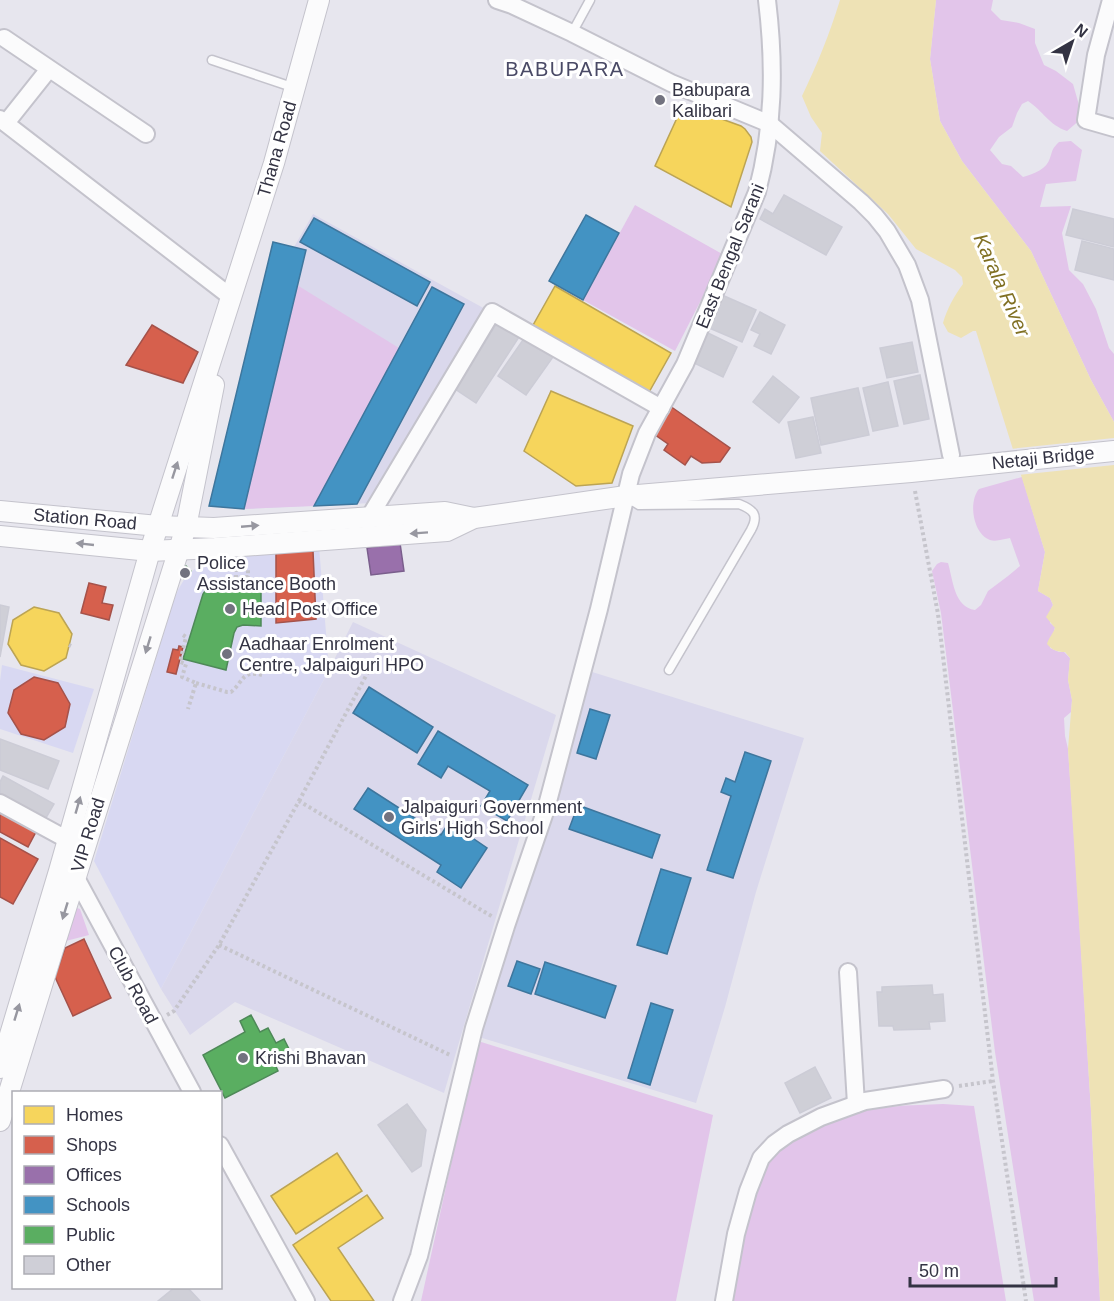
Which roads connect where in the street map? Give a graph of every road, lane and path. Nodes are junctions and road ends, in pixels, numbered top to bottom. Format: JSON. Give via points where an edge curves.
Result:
{"nodes":[{"id":1,"x":319,"y":0,"type":"edge"},
{"id":2,"x":497,"y":0,"type":"edge"},
{"id":3,"x":590,"y":0,"type":"edge"},
{"id":4,"x":767,"y":0,"type":"edge"},
{"id":5,"x":1111,"y":0,"type":"edge"},
{"id":6,"x":572,"y":33,"type":"junction"},
{"id":7,"x":4,"y":38,"type":"dead end"},
{"id":8,"x":212,"y":60,"type":"dead end"},
{"id":9,"x":49,"y":69,"type":"junction"},
{"id":10,"x":295,"y":88,"type":"junction"},
{"id":11,"x":3,"y":121,"type":"edge"},
{"id":12,"x":770,"y":124,"type":"junction"},
{"id":13,"x":1114,"y":128,"type":"edge"},
{"id":14,"x":147,"y":134,"type":"dead end"},
{"id":15,"x":231,"y":297,"type":"junction"},
{"id":16,"x":661,"y":408,"type":"junction"},
{"id":17,"x":1114,"y":451,"type":"edge"},
{"id":18,"x":951,"y":455,"type":"dead end"},
{"id":19,"x":913,"y":480,"type":"junction"},
{"id":20,"x":626,"y":496,"type":"junction"},
{"id":21,"x":166,"y":501,"type":"junction"},
{"id":22,"x":191,"y":502,"type":"junction"},
{"id":23,"x":0,"y":511,"type":"edge"},
{"id":24,"x":370,"y":516,"type":"junction"},
{"id":25,"x":474,"y":518,"type":"junction"},
{"id":26,"x":136,"y":524,"type":"junction"},
{"id":27,"x":171,"y":527,"type":"junction"},
{"id":28,"x":214,"y":528,"type":"junction"},
{"id":29,"x":0,"y":536,"type":"edge"},
{"id":30,"x":127,"y":548,"type":"junction"},
{"id":31,"x":215,"y":548,"type":"junction"},
{"id":32,"x":164,"y":550,"type":"junction"},
{"id":33,"x":248,"y":568,"type":"dead end"},
{"id":34,"x":236,"y":569,"type":"dead end"},
{"id":35,"x":145,"y":570,"type":"junction"},
{"id":36,"x":160,"y":606,"type":"junction"},
{"id":37,"x":183,"y":635,"type":"dead end"},
{"id":38,"x":669,"y":670,"type":"dead end"},
{"id":39,"x":368,"y":672,"type":"dead end"},
{"id":40,"x":262,"y":675,"type":"dead end"},
{"id":41,"x":196,"y":683,"type":"junction"},
{"id":42,"x":188,"y":709,"type":"dead end"},
{"id":43,"x":298,"y":801,"type":"junction"},
{"id":44,"x":0,"y":803,"type":"edge"},
{"id":45,"x":68,"y":840,"type":"junction"},
{"id":46,"x":67,"y":874,"type":"junction"},
{"id":47,"x":506,"y":926,"type":"junction"},
{"id":48,"x":219,"y":945,"type":"junction"},
{"id":49,"x":848,"y":972,"type":"dead end"},
{"id":50,"x":154,"y":1023,"type":"junction"},
{"id":51,"x":454,"y":1056,"type":"dead end"},
{"id":52,"x":0,"y":1068,"type":"edge"},
{"id":53,"x":993,"y":1081,"type":"junction"},
{"id":54,"x":944,"y":1089,"type":"joint"},
{"id":55,"x":191,"y":1091,"type":"edge"},
{"id":56,"x":856,"y":1104,"type":"junction"},
{"id":57,"x":0,"y":1121,"type":"edge"},
{"id":58,"x":222,"y":1149,"type":"edge"},
{"id":59,"x":306,"y":1301,"type":"edge"},
{"id":60,"x":402,"y":1301,"type":"edge"},
{"id":61,"x":724,"y":1301,"type":"edge"},
{"id":62,"x":1026,"y":1301,"type":"edge"}],
"edges":[{"from":1,"to":10,"type":"street","name":"Thana Road"},
{"from":2,"to":6,"type":"street"},
{"from":3,"to":6,"type":"lane"},
{"from":4,"to":12,"type":"street","name":"East Bengal Sarani","via":[[773,91]]},
{"from":5,"to":13,"type":"street","via":[[1096,54],[1086,120]]},
{"from":6,"to":12,"type":"street","via":[[671,83]]},
{"from":7,"to":9,"type":"street"},
{"from":8,"to":10,"type":"lane"},
{"from":9,"to":11,"type":"street"},
{"from":9,"to":14,"type":"street"},
{"from":10,"to":15,"type":"street","name":"Thana Road"},
{"from":11,"to":15,"type":"street"},
{"from":12,"to":16,"type":"street","name":"East Bengal Sarani","via":[[765,163],[752,208],[685,364]]},
{"from":12,"to":18,"type":"street","via":[[861,202],[898,248],[920,300]]},
{"from":21,"to":15,"type":"street","name":"Thana Road","one_way":true},
{"from":15,"to":22,"type":"street","name":"Thana Road"},
{"from":16,"to":20,"type":"street","name":"East Bengal Sarani","via":[[647,433]]},
{"from":16,"to":24,"type":"street","via":[[492,312]]},
{"from":17,"to":19,"type":"street","name":"Netaji Bridge","via":[[972,465]]},
{"from":19,"to":20,"type":"street","name":"Netaji Bridge"},
{"from":19,"to":53,"type":"path","via":[[938,614]]},
{"from":20,"to":25,"type":"street","name":"Netaji Bridge"},
{"from":20,"to":38,"type":"lane","via":[[639,505],[739,504],[754,513],[756,522],[752,530]]},
{"from":20,"to":47,"type":"street","name":"East Bengal Sarani","via":[[546,809]]},
{"from":21,"to":26,"type":"street","via":[[153,515]]},
{"from":21,"to":27,"type":"street","name":"Thana Road"},
{"from":22,"to":27,"type":"street","name":"Thana Road"},
{"from":22,"to":28,"type":"street","via":[[195,520]]},
{"from":23,"to":26,"type":"street","name":"Station Road"},
{"from":24,"to":25,"type":"street","name":"Station Road","via":[[445,512]]},
{"from":28,"to":24,"type":"street","name":"Station Road","one_way":true},
{"from":25,"to":31,"type":"street","name":"Station Road","one_way":true,"via":[[447,531]]},
{"from":26,"to":27,"type":"street","name":"Station Road"},
{"from":27,"to":28,"type":"street","name":"Station Road"},
{"from":27,"to":32,"type":"street"},
{"from":27,"to":32,"type":"street"},
{"from":30,"to":29,"type":"street","name":"Station Road","one_way":true},
{"from":30,"to":32,"type":"street","name":"Station Road"},
{"from":30,"to":35,"type":"street","via":[[137,552]]},
{"from":31,"to":32,"type":"street","name":"Station Road"},
{"from":31,"to":36,"type":"street","via":[[185,565],[174,577]]},
{"from":32,"to":35,"type":"street","name":"VIP Road"},
{"from":32,"to":36,"type":"street","name":"VIP Road"},
{"from":33,"to":34,"type":"path","via":[[248,580],[236,578]]},
{"from":45,"to":35,"type":"street","name":"VIP Road","one_way":true},
{"from":36,"to":46,"type":"street","name":"VIP Road","one_way":true},
{"from":37,"to":41,"type":"path","via":[[186,637],[180,662],[186,664],[182,677]]},
{"from":39,"to":43,"type":"path"},
{"from":40,"to":41,"type":"path","via":[[248,674],[231,692]]},
{"from":41,"to":42,"type":"path"},
{"from":43,"to":47,"type":"path"},
{"from":43,"to":48,"type":"path"},
{"from":44,"to":45,"type":"street"},
{"from":45,"to":46,"type":"street","name":"VIP Road"},
{"from":46,"to":50,"type":"street","name":"Club Road"},
{"from":52,"to":46,"type":"street","name":"VIP Road","one_way":true},
{"from":46,"to":57,"type":"street","name":"VIP Road","one_way":true},
{"from":47,"to":60,"type":"street","name":"East Bengal Sarani","via":[[472,1034],[419,1256]]},
{"from":48,"to":50,"type":"path","via":[[174,1011]]},
{"from":48,"to":51,"type":"path"},
{"from":49,"to":56,"type":"street"},
{"from":50,"to":55,"type":"street","name":"Club Road"},
{"from":53,"to":54,"type":"path"},
{"from":53,"to":62,"type":"path"},
{"from":54,"to":56,"type":"street"},
{"from":56,"to":61,"type":"street","via":[[788,1134],[761,1158],[735,1234]]},
{"from":58,"to":59,"type":"street"}]}
